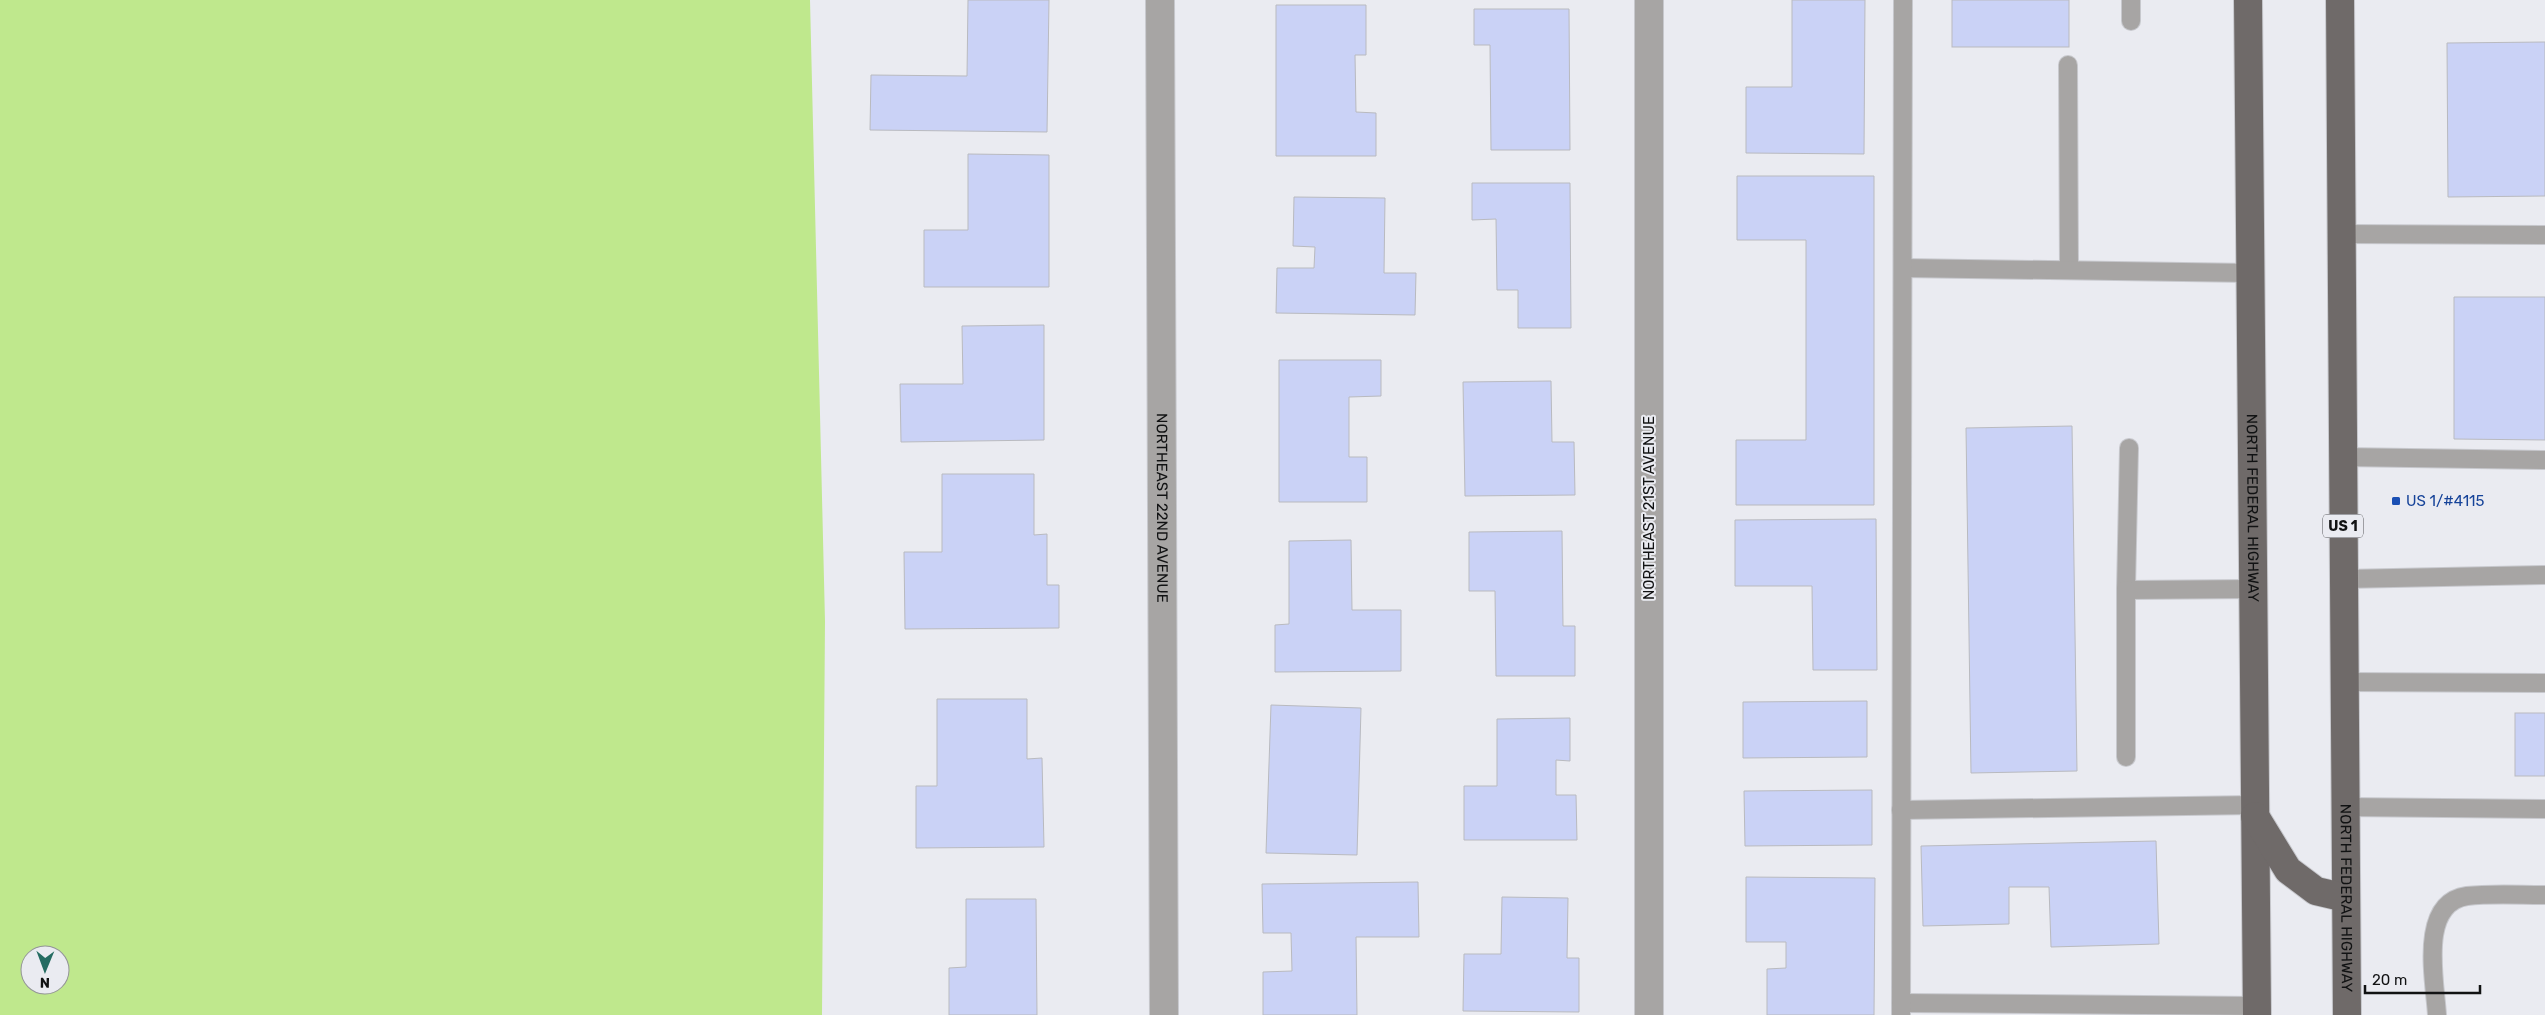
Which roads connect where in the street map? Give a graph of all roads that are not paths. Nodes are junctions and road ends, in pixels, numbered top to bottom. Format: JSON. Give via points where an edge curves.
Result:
{"nodes":[{"id":1,"x":1160,"y":0,"type":"edge"},
{"id":2,"x":1648,"y":0,"type":"edge"},
{"id":3,"x":1903,"y":0,"type":"edge"},
{"id":4,"x":2131,"y":0,"type":"edge"},
{"id":5,"x":2248,"y":0,"type":"edge"},
{"id":6,"x":2340,"y":0,"type":"edge"},
{"id":7,"x":2131,"y":21,"type":"dead end"},
{"id":8,"x":2068,"y":65,"type":"dead end"},
{"id":9,"x":2342,"y":234,"type":"junction"},
{"id":10,"x":2545,"y":234,"type":"edge"},
{"id":11,"x":1902,"y":268,"type":"junction"},
{"id":12,"x":2069,"y":270,"type":"junction"},
{"id":13,"x":2250,"y":273,"type":"junction"},
{"id":14,"x":2129,"y":448,"type":"dead end"},
{"id":15,"x":2343,"y":457,"type":"junction"},
{"id":16,"x":2545,"y":460,"type":"edge"},
{"id":17,"x":2545,"y":575,"type":"edge"},
{"id":18,"x":2344,"y":579,"type":"junction"},
{"id":19,"x":2253,"y":589,"type":"junction"},
{"id":20,"x":2126,"y":590,"type":"junction"},
{"id":21,"x":2345,"y":682,"type":"junction"},
{"id":22,"x":2545,"y":683,"type":"edge"},
{"id":23,"x":2126,"y":757,"type":"dead end"},
{"id":24,"x":2345,"y":807,"type":"junction"},
{"id":25,"x":2545,"y":809,"type":"edge"},
{"id":26,"x":1901,"y":810,"type":"junction"},
{"id":27,"x":2254,"y":810,"type":"junction"},
{"id":28,"x":2545,"y":895,"type":"edge"},
{"id":29,"x":2346,"y":898,"type":"junction"},
{"id":30,"x":1901,"y":1009,"type":"edge"},
{"id":31,"x":2257,"y":1011,"type":"edge"},
{"id":32,"x":1164,"y":1015,"type":"edge"},
{"id":33,"x":1649,"y":1015,"type":"edge"},
{"id":34,"x":2347,"y":1015,"type":"edge"},
{"id":35,"x":2437,"y":1015,"type":"edge"}],
"edges":[{"from":1,"to":32,"type":"street","name":"NORTHEAST 22ND AVENUE"},
{"from":2,"to":33,"type":"street","name":"NORTHEAST 21ST AVENUE"},
{"from":3,"to":11,"type":"lane"},
{"from":4,"to":7,"type":"lane"},
{"from":5,"to":13,"type":"main road","name":"NORTH FEDERAL HIGHWAY"},
{"from":6,"to":9,"type":"main road","name":"NORTH FEDERAL HIGHWAY","number":"US 1"},
{"from":8,"to":12,"type":"lane"},
{"from":9,"to":10,"type":"lane"},
{"from":9,"to":15,"type":"main road","name":"NORTH FEDERAL HIGHWAY","number":"US 1"},
{"from":11,"to":12,"type":"lane"},
{"from":11,"to":26,"type":"lane"},
{"from":12,"to":13,"type":"lane"},
{"from":13,"to":19,"type":"main road","name":"NORTH FEDERAL HIGHWAY"},
{"from":14,"to":20,"type":"lane"},
{"from":15,"to":16,"type":"lane"},
{"from":15,"to":18,"type":"main road","name":"NORTH FEDERAL HIGHWAY","number":"US 1"},
{"from":17,"to":18,"type":"lane"},
{"from":18,"to":21,"type":"main road","name":"NORTH FEDERAL HIGHWAY","number":"US 1"},
{"from":19,"to":20,"type":"lane"},
{"from":19,"to":27,"type":"main road","name":"NORTH FEDERAL HIGHWAY"},
{"from":20,"to":23,"type":"lane"},
{"from":21,"to":22,"type":"lane"},
{"from":21,"to":24,"type":"main road","name":"NORTH FEDERAL HIGHWAY","number":"US 1"},
{"from":24,"to":25,"type":"lane"},
{"from":24,"to":29,"type":"main road","name":"NORTH FEDERAL HIGHWAY","number":"US 1"},
{"from":26,"to":27,"type":"lane"},
{"from":26,"to":30,"type":"lane"},
{"from":27,"to":29,"type":"main road","via":[[2288,870],[2316,891]]},
{"from":27,"to":31,"type":"main road","name":"NORTH FEDERAL HIGHWAY"},
{"from":28,"to":35,"type":"lane","via":[[2465,896],[2444,908],[2435,922],[2433,952]]},
{"from":29,"to":34,"type":"main road","name":"NORTH FEDERAL HIGHWAY","number":"US 1"},
{"from":30,"to":31,"type":"lane"}]}
